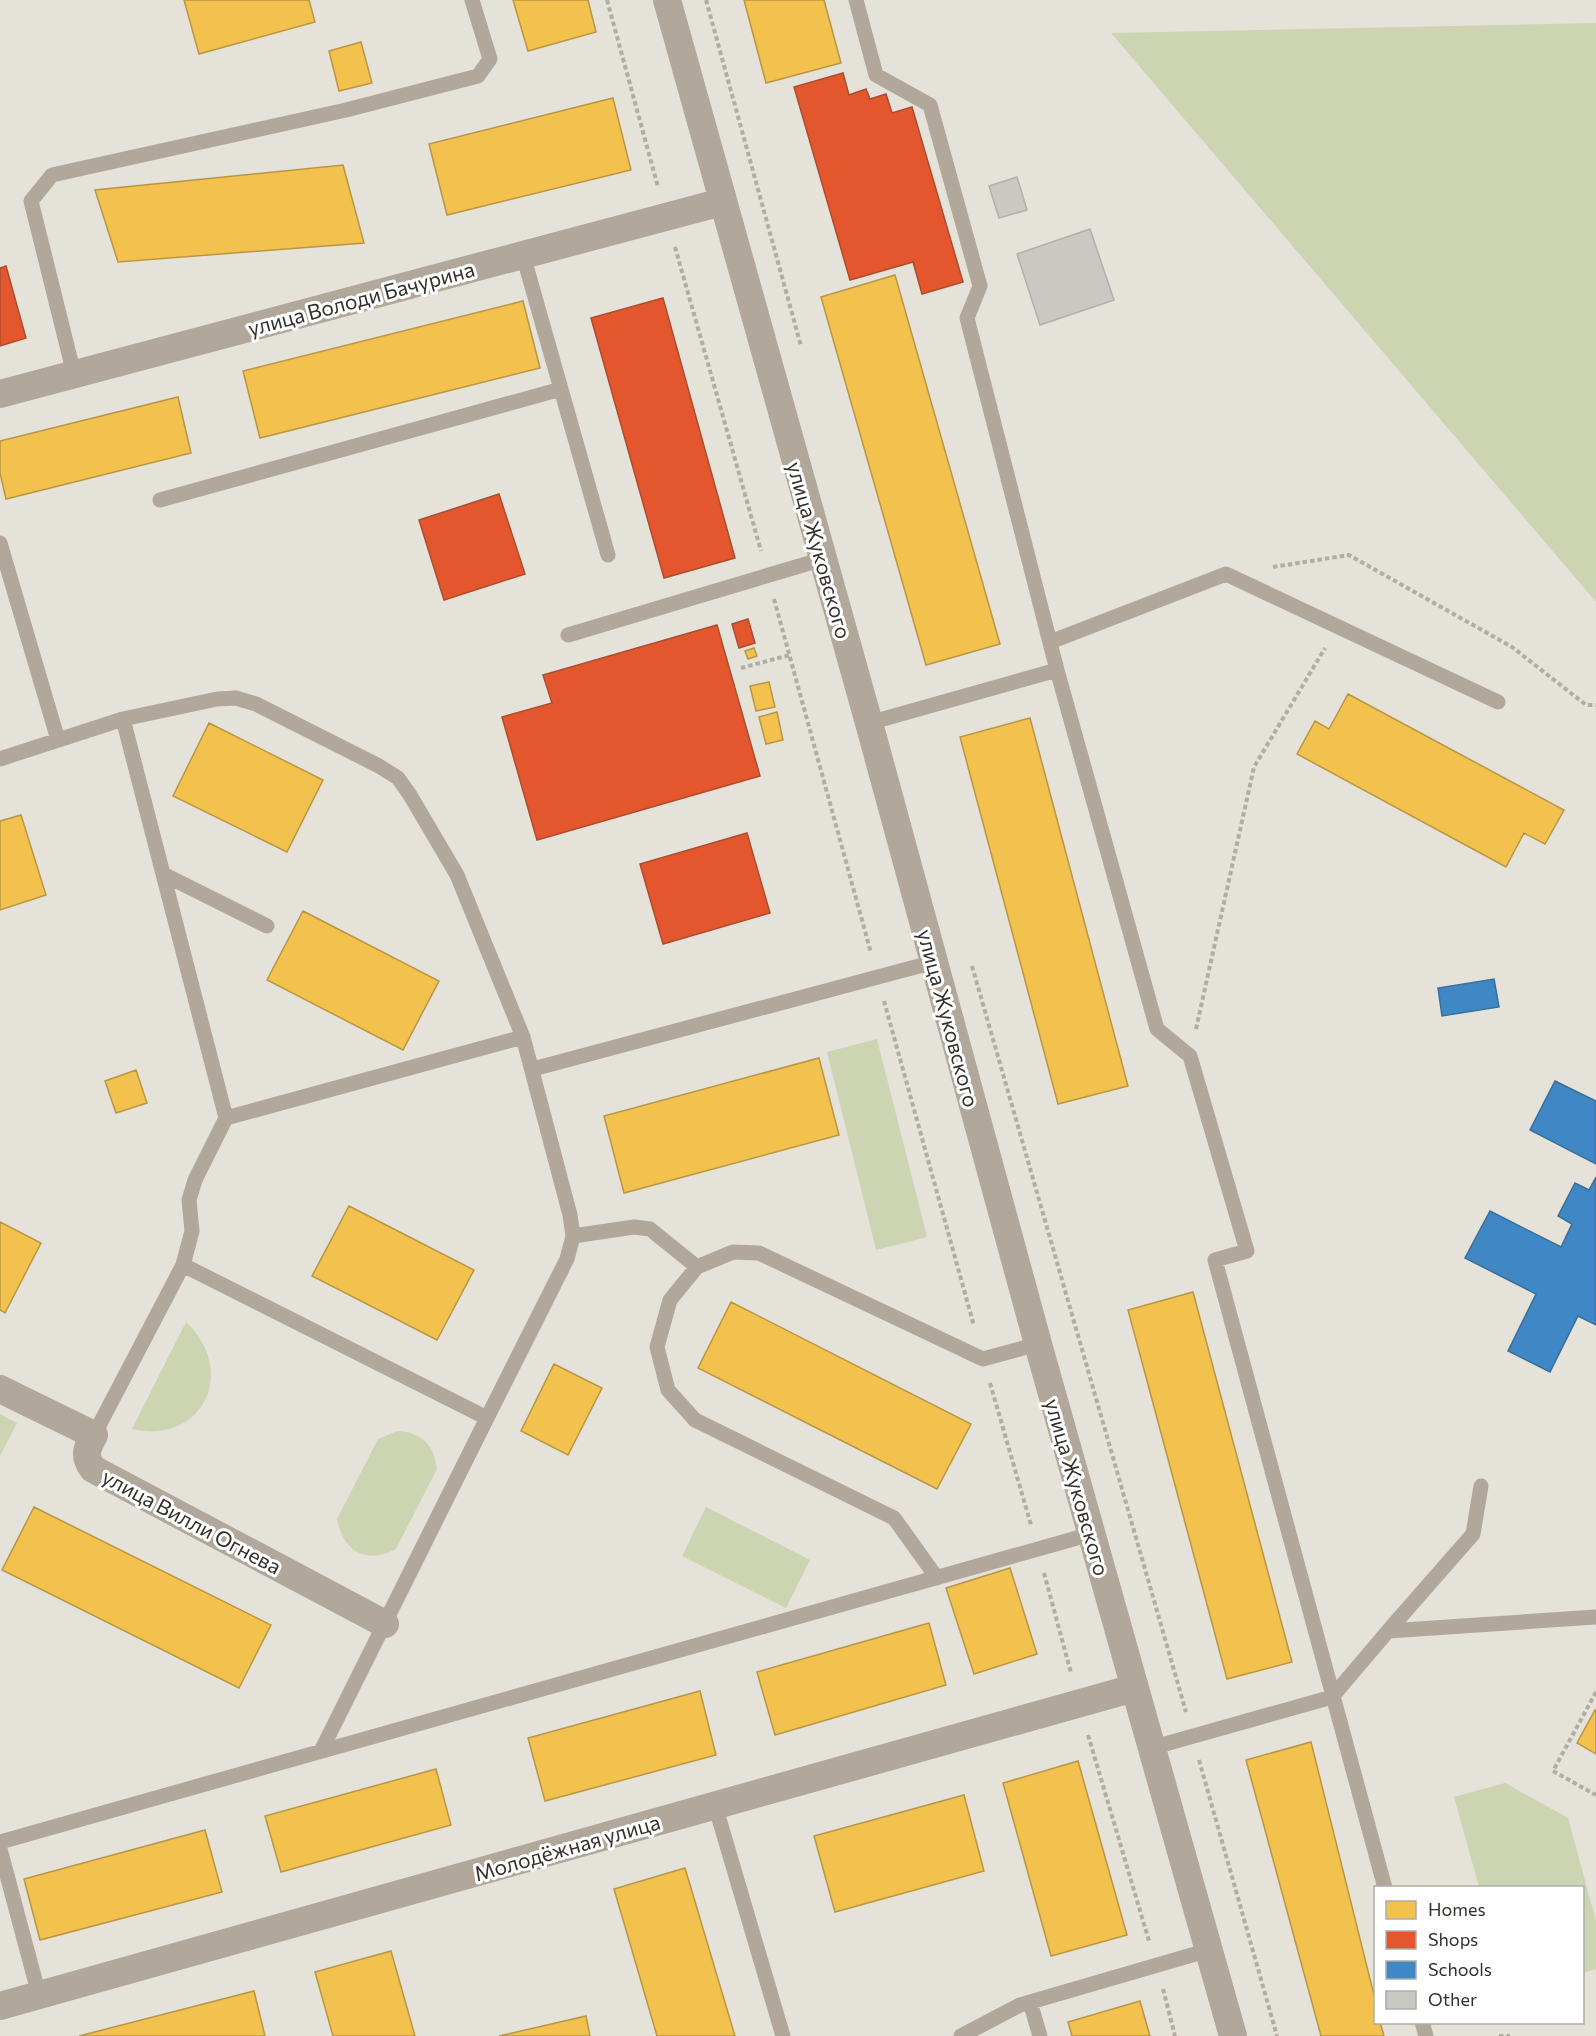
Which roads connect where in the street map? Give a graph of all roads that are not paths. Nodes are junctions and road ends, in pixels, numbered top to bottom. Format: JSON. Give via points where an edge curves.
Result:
{"nodes":[{"id":1,"x":472,"y":0,"type":"edge"},
{"id":2,"x":667,"y":0,"type":"edge"},
{"id":3,"x":856,"y":0,"type":"edge"},
{"id":4,"x":722,"y":202,"type":"junction"},
{"id":5,"x":523,"y":255,"type":"junction"},
{"id":6,"x":74,"y":374,"type":"junction"},
{"id":7,"x":561,"y":389,"type":"junction"},
{"id":8,"x":0,"y":394,"type":"edge"},
{"id":9,"x":160,"y":500,"type":"dead end"},
{"id":10,"x":1,"y":552,"type":"edge"},
{"id":11,"x":608,"y":555,"type":"dead end"},
{"id":12,"x":823,"y":560,"type":"junction"},
{"id":13,"x":568,"y":635,"type":"dead end"},
{"id":14,"x":1050,"y":642,"type":"junction"},
{"id":15,"x":1057,"y":670,"type":"junction"},
{"id":16,"x":1498,"y":702,"type":"dead end"},
{"id":17,"x":123,"y":720,"type":"junction"},
{"id":18,"x":869,"y":723,"type":"junction"},
{"id":19,"x":58,"y":740,"type":"junction"},
{"id":20,"x":0,"y":759,"type":"edge"},
{"id":21,"x":163,"y":874,"type":"junction"},
{"id":22,"x":267,"y":926,"type":"dead end"},
{"id":23,"x":934,"y":962,"type":"junction"},
{"id":24,"x":523,"y":1037,"type":"junction"},
{"id":25,"x":533,"y":1069,"type":"junction"},
{"id":26,"x":226,"y":1118,"type":"junction"},
{"id":27,"x":573,"y":1236,"type":"junction"},
{"id":28,"x":183,"y":1265,"type":"junction"},
{"id":29,"x":697,"y":1267,"type":"junction"},
{"id":30,"x":1038,"y":1344,"type":"junction"},
{"id":31,"x":0,"y":1389,"type":"edge"},
{"id":32,"x":487,"y":1418,"type":"junction"},
{"id":33,"x":94,"y":1435,"type":"junction"},
{"id":34,"x":1482,"y":1486,"type":"dead end"},
{"id":35,"x":1091,"y":1534,"type":"junction"},
{"id":36,"x":937,"y":1578,"type":"junction"},
{"id":37,"x":1596,"y":1617,"type":"edge"},
{"id":38,"x":385,"y":1623,"type":"junction"},
{"id":39,"x":1388,"y":1631,"type":"junction"},
{"id":40,"x":1134,"y":1688,"type":"junction"},
{"id":41,"x":1332,"y":1697,"type":"junction"},
{"id":42,"x":1151,"y":1748,"type":"junction"},
{"id":43,"x":321,"y":1751,"type":"junction"},
{"id":44,"x":715,"y":1805,"type":"junction"},
{"id":45,"x":0,"y":1842,"type":"edge"},
{"id":46,"x":0,"y":1849,"type":"edge"},
{"id":47,"x":1385,"y":1886,"type":"edge"},
{"id":48,"x":1209,"y":1950,"type":"junction"},
{"id":49,"x":39,"y":1995,"type":"junction"},
{"id":50,"x":1030,"y":2002,"type":"junction"},
{"id":51,"x":0,"y":2006,"type":"edge"},
{"id":52,"x":783,"y":2036,"type":"edge"},
{"id":53,"x":961,"y":2036,"type":"edge"},
{"id":54,"x":1041,"y":2036,"type":"edge"},
{"id":55,"x":1233,"y":2036,"type":"edge"}],
"edges":[{"from":1,"to":6,"type":"lane","via":[[490,58],[478,76],[346,110],[51,175],[31,201]]},
{"from":2,"to":4,"type":"street","name":"улица Жуковского"},
{"from":3,"to":14,"type":"lane","via":[[876,75],[930,105],[980,286],[967,318]]},
{"from":4,"to":5,"type":"street","name":"улица Володи Бачурина"},
{"from":4,"to":12,"type":"street","name":"улица Жуковского"},
{"from":5,"to":6,"type":"street","name":"улица Володи Бачурина"},
{"from":5,"to":7,"type":"lane"},
{"from":6,"to":8,"type":"street","name":"улица Володи Бачурина"},
{"from":7,"to":9,"type":"lane"},
{"from":7,"to":11,"type":"lane"},
{"from":10,"to":19,"type":"lane"},
{"from":12,"to":13,"type":"lane"},
{"from":12,"to":18,"type":"street","name":"улица Жуковского"},
{"from":14,"to":15,"type":"lane"},
{"from":14,"to":16,"type":"lane","via":[[1226,574]]},
{"from":15,"to":18,"type":"lane"},
{"from":15,"to":41,"type":"lane","via":[[1157,1029],[1190,1056],[1247,1251],[1215,1260]]},
{"from":17,"to":19,"type":"lane"},
{"from":17,"to":21,"type":"lane"},
{"from":17,"to":24,"type":"lane","via":[[236,698],[256,704],[398,778],[457,875]]},
{"from":18,"to":23,"type":"street","name":"улица Жуковского"},
{"from":19,"to":20,"type":"lane"},
{"from":21,"to":22,"type":"lane"},
{"from":21,"to":26,"type":"lane"},
{"from":23,"to":25,"type":"lane"},
{"from":23,"to":30,"type":"street","name":"улица Жуковского"},
{"from":24,"to":25,"type":"lane"},
{"from":24,"to":26,"type":"lane"},
{"from":25,"to":27,"type":"lane"},
{"from":26,"to":28,"type":"lane","via":[[189,1200],[192,1231]]},
{"from":27,"to":29,"type":"lane","via":[[634,1227],[650,1229]]},
{"from":27,"to":32,"type":"lane","via":[[567,1259]]},
{"from":28,"to":32,"type":"lane"},
{"from":28,"to":33,"type":"lane"},
{"from":29,"to":30,"type":"lane","via":[[733,1252],[759,1253],[983,1359]]},
{"from":29,"to":36,"type":"lane","via":[[670,1300],[657,1347],[668,1390],[695,1420],[894,1518]]},
{"from":30,"to":35,"type":"street","name":"улица Жуковского"},
{"from":31,"to":33,"type":"street"},
{"from":32,"to":38,"type":"lane"},
{"from":33,"to":38,"type":"street","name":"улица Вилли Огнева","via":[[86,1449],[93,1469]]},
{"from":34,"to":39,"type":"lane","via":[[1473,1534]]},
{"from":35,"to":36,"type":"lane"},
{"from":35,"to":40,"type":"street","name":"улица Жуковского"},
{"from":36,"to":43,"type":"lane"},
{"from":37,"to":39,"type":"lane"},
{"from":38,"to":43,"type":"lane"},
{"from":39,"to":41,"type":"lane"},
{"from":40,"to":42,"type":"street","name":"улица Жуковского"},
{"from":40,"to":44,"type":"street","name":"Молодёжная улица"},
{"from":41,"to":42,"type":"lane"},
{"from":41,"to":47,"type":"lane"},
{"from":42,"to":48,"type":"street","name":"улица Жуковского"},
{"from":43,"to":45,"type":"lane"},
{"from":44,"to":49,"type":"street","name":"Молодёжная улица"},
{"from":44,"to":52,"type":"lane"},
{"from":46,"to":49,"type":"lane"},
{"from":48,"to":50,"type":"lane"},
{"from":48,"to":55,"type":"street","name":"улица Жуковского"},
{"from":49,"to":51,"type":"street","name":"Молодёжная улица"},
{"from":50,"to":53,"type":"lane"},
{"from":50,"to":54,"type":"lane"}]}
